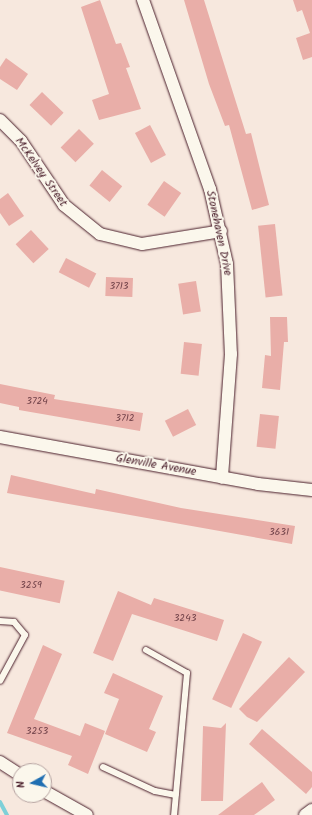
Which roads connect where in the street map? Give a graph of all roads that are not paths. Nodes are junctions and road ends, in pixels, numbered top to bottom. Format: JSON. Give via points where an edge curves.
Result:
{"nodes":[{"id":1,"x":143,"y":0,"type":"edge"},
{"id":2,"x":0,"y":120,"type":"edge"},
{"id":3,"x":220,"y":231,"type":"junction"},
{"id":4,"x":0,"y":437,"type":"edge"},
{"id":5,"x":222,"y":478,"type":"junction"},
{"id":6,"x":312,"y":490,"type":"edge"},
{"id":7,"x":0,"y":621,"type":"edge"},
{"id":8,"x":146,"y":650,"type":"dead end"},
{"id":9,"x":0,"y":681,"type":"edge"},
{"id":10,"x":0,"y":762,"type":"edge"},
{"id":11,"x":102,"y":767,"type":"dead end"},
{"id":12,"x":12,"y":770,"type":"edge"},
{"id":13,"x":52,"y":795,"type":"edge"},
{"id":14,"x":176,"y":795,"type":"junction"},
{"id":15,"x":312,"y":810,"type":"edge"},
{"id":16,"x":87,"y":815,"type":"edge"},
{"id":17,"x":174,"y":815,"type":"edge"},
{"id":18,"x":305,"y":815,"type":"edge"}],
"edges":[{"from":1,"to":3,"type":"street","name":"Stonehaven Drive","via":[[210,189]]},
{"from":2,"to":3,"type":"street","name":"McKelvey Street","via":[[21,141],[64,205],[100,234],[121,242],[148,244]]},
{"from":3,"to":5,"type":"street","name":"Stonehaven Drive","via":[[232,315]]},
{"from":4,"to":5,"type":"street","name":"Glenville Avenue"},
{"from":5,"to":6,"type":"street","name":"Glenville Avenue"},
{"from":7,"to":9,"type":"lane","via":[[14,622],[25,635]]},
{"from":8,"to":14,"type":"lane","via":[[186,673]]},
{"from":10,"to":12,"type":"street"},
{"from":11,"to":14,"type":"lane","via":[[155,791]]},
{"from":13,"to":16,"type":"street"},
{"from":14,"to":17,"type":"lane"},
{"from":15,"to":18,"type":"street"}]}
